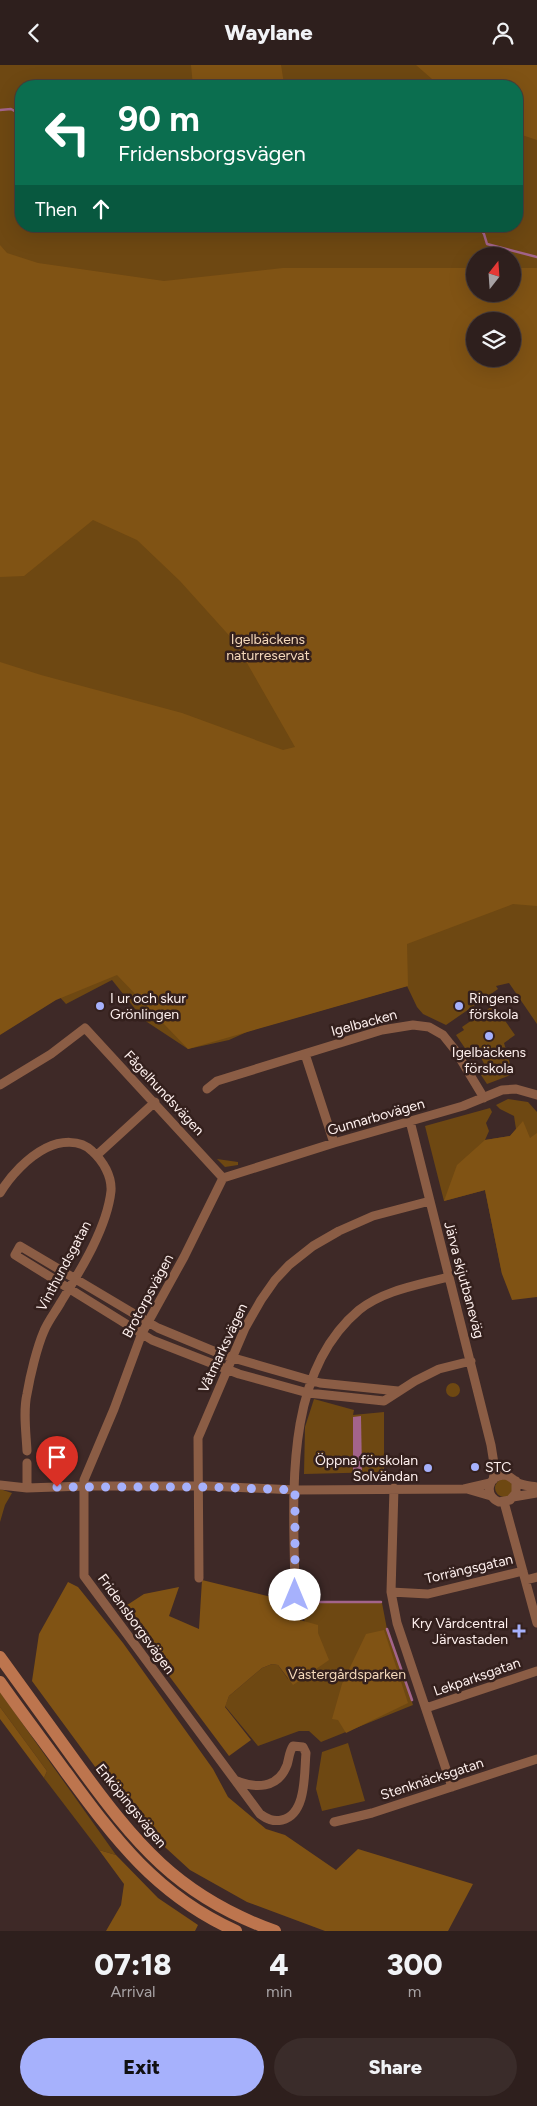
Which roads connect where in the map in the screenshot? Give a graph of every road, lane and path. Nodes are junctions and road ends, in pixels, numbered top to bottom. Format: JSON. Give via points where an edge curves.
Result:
{"nodes":[{"id":1,"x":305,"y":1054,"type":"junction"},
{"id":2,"x":0,"y":1085,"type":"edge"},
{"id":3,"x":207,"y":1089,"type":"dead end"},
{"id":4,"x":537,"y":1095,"type":"edge"},
{"id":5,"x":484,"y":1098,"type":"junction"},
{"id":6,"x":155,"y":1102,"type":"junction"},
{"id":7,"x":410,"y":1121,"type":"junction"},
{"id":8,"x":334,"y":1143,"type":"junction"},
{"id":9,"x":97,"y":1155,"type":"junction"},
{"id":10,"x":223,"y":1178,"type":"junction"},
{"id":11,"x":0,"y":1193,"type":"edge"},
{"id":12,"x":430,"y":1201,"type":"junction"},
{"id":13,"x":448,"y":1277,"type":"junction"},
{"id":14,"x":75,"y":1278,"type":"junction"},
{"id":15,"x":69,"y":1289,"type":"junction"},
{"id":16,"x":147,"y":1322,"type":"junction"},
{"id":17,"x":142,"y":1333,"type":"junction"},
{"id":18,"x":232,"y":1358,"type":"junction"},
{"id":19,"x":471,"y":1361,"type":"junction"},
{"id":20,"x":227,"y":1369,"type":"junction"},
{"id":21,"x":312,"y":1381,"type":"junction"},
{"id":22,"x":398,"y":1391,"type":"junction"},
{"id":23,"x":308,"y":1393,"type":"junction"},
{"id":24,"x":27,"y":1451,"type":"dead end"},
{"id":25,"x":27,"y":1463,"type":"dead end"},
{"id":26,"x":501,"y":1471,"type":"junction"},
{"id":27,"x":492,"y":1481,"type":"junction"},
{"id":28,"x":516,"y":1481,"type":"junction"},
{"id":29,"x":0,"y":1485,"type":"edge"},
{"id":30,"x":84,"y":1486,"type":"junction"},
{"id":31,"x":198,"y":1487,"type":"junction"},
{"id":32,"x":537,"y":1487,"type":"edge"},
{"id":33,"x":26,"y":1488,"type":"junction"},
{"id":34,"x":394,"y":1488,"type":"junction"},
{"id":35,"x":464,"y":1489,"type":"junction"},
{"id":36,"x":295,"y":1490,"type":"junction"},
{"id":37,"x":537,"y":1493,"type":"edge"},
{"id":38,"x":491,"y":1496,"type":"junction"},
{"id":39,"x":514,"y":1497,"type":"junction"},
{"id":40,"x":504,"y":1502,"type":"junction"},
{"id":41,"x":524,"y":1575,"type":"junction"},
{"id":42,"x":537,"y":1577,"type":"edge"},
{"id":43,"x":198,"y":1578,"type":"dead end"},
{"id":44,"x":391,"y":1593,"type":"junction"},
{"id":45,"x":295,"y":1600,"type":"dead end"},
{"id":46,"x":537,"y":1623,"type":"edge"},
{"id":47,"x":0,"y":1657,"type":"edge"},
{"id":48,"x":537,"y":1671,"type":"edge"},
{"id":49,"x":0,"y":1682,"type":"edge"},
{"id":50,"x":426,"y":1709,"type":"junction"},
{"id":51,"x":537,"y":1759,"type":"edge"},
{"id":52,"x":235,"y":1780,"type":"junction"},
{"id":53,"x":452,"y":1787,"type":"junction"},
{"id":54,"x":334,"y":1822,"type":"dead end"},
{"id":55,"x":236,"y":1931,"type":"edge"},
{"id":56,"x":275,"y":1931,"type":"edge"}],
"edges":[{"from":1,"to":3,"type":"street","name":"Igelbacken","via":[[217,1081]]},
{"from":1,"to":5,"type":"street","name":"Igelbacken","via":[[398,1027],[429,1027],[443,1035],[455,1050]]},
{"from":1,"to":8,"type":"street"},
{"from":2,"to":6,"type":"street","name":"Fågelhundsvägen","via":[[51,1054],[85,1028]]},
{"from":4,"to":5,"type":"street","name":"Gunnarbovägen","via":[[516,1089],[502,1090]]},
{"from":5,"to":7,"type":"street","name":"Gunnarbovägen"},
{"from":6,"to":9,"type":"street"},
{"from":6,"to":10,"type":"street","name":"Fågelhundsvägen"},
{"from":7,"to":8,"type":"street","name":"Gunnarbovägen"},
{"from":7,"to":12,"type":"street","name":"Järva skjutbaneväg"},
{"from":8,"to":10,"type":"street","name":"Gunnarbovägen"},
{"from":9,"to":11,"type":"street","via":[[76,1143],[65,1142],[46,1148],[30,1159]]},
{"from":9,"to":14,"type":"street","name":"Vinthundsgatan","via":[[107,1169],[111,1191],[103,1221]]},
{"from":10,"to":16,"type":"street","name":"Brotorpsvägen"},
{"from":12,"to":13,"type":"street","name":"Järva skjutbaneväg"},
{"from":12,"to":18,"type":"street","name":"Våtmarksvägen","via":[[373,1216],[304,1252],[275,1280],[261,1300]]},
{"from":13,"to":19,"type":"street","name":"Järva skjutbaneväg"},
{"from":13,"to":21,"type":"street","via":[[394,1292],[360,1309],[322,1354]]},
{"from":14,"to":15,"type":"street","name":"Vinthundsgatan"},
{"from":14,"to":15,"type":"street","via":[[20,1246],[15,1255]]},
{"from":14,"to":16,"type":"street"},
{"from":15,"to":17,"type":"street"},
{"from":15,"to":24,"type":"street","name":"Vinthundsgatan","via":[[44,1331],[26,1395]]},
{"from":16,"to":17,"type":"street","name":"Brotorpsvägen"},
{"from":16,"to":18,"type":"street"},
{"from":17,"to":20,"type":"street","via":[[159,1343]]},
{"from":17,"to":30,"type":"street","name":"Brotorpsvägen"},
{"from":18,"to":20,"type":"street","name":"Våtmarksvägen"},
{"from":18,"to":21,"type":"street"},
{"from":19,"to":22,"type":"street","via":[[439,1369]]},
{"from":19,"to":26,"type":"street","name":"Järva skjutbaneväg","via":[[475,1387]]},
{"from":20,"to":23,"type":"street"},
{"from":20,"to":31,"type":"street","name":"Våtmarksvägen","via":[[198,1439]]},
{"from":21,"to":22,"type":"street"},
{"from":21,"to":23,"type":"street"},
{"from":22,"to":23,"type":"street","via":[[384,1401]]},
{"from":23,"to":36,"type":"street","via":[[296,1441]]},
{"from":25,"to":33,"type":"street"},
{"from":26,"to":27,"type":"street"},
{"from":26,"to":28,"type":"street"},
{"from":27,"to":35,"type":"street"},
{"from":27,"to":38,"type":"street"},
{"from":28,"to":32,"type":"street"},
{"from":28,"to":39,"type":"street"},
{"from":29,"to":33,"type":"street"},
{"from":30,"to":31,"type":"street"},
{"from":30,"to":33,"type":"street"},
{"from":30,"to":52,"type":"street","name":"Fridensborgsvägen","via":[[84,1576]]},
{"from":31,"to":36,"type":"street"},
{"from":31,"to":43,"type":"street"},
{"from":34,"to":35,"type":"street"},
{"from":34,"to":36,"type":"street"},
{"from":34,"to":44,"type":"street"},
{"from":35,"to":38,"type":"street"},
{"from":36,"to":45,"type":"street"},
{"from":37,"to":39,"type":"street"},
{"from":38,"to":40,"type":"street"},
{"from":39,"to":40,"type":"street"},
{"from":40,"to":41,"type":"street"},
{"from":41,"to":42,"type":"street","name":"Torrängsgatan"},
{"from":41,"to":44,"type":"street","name":"Torrängsgatan","via":[[428,1594]]},
{"from":41,"to":46,"type":"street"},
{"from":44,"to":50,"type":"street","via":[[397,1623]]},
{"from":47,"to":56,"type":"main road","name":"Enköpingsvägen","via":[[111,1810],[141,1845],[176,1878],[214,1904]]},
{"from":48,"to":50,"type":"street","name":"Lekparksgatan"},
{"from":49,"to":55,"type":"main road","via":[[131,1857],[187,1904]]},
{"from":50,"to":53,"type":"street"},
{"from":51,"to":53,"type":"street","name":"Stenknäcksgatan"},
{"from":52,"to":52,"type":"street","name":"Fridensborgsvägen","via":[[258,1787],[271,1783],[282,1775],[293,1746],[303,1747],[306,1753],[300,1802],[297,1810],[285,1819],[276,1821],[260,1814]]},
{"from":53,"to":54,"type":"street","name":"Stenknäcksgatan"}]}
